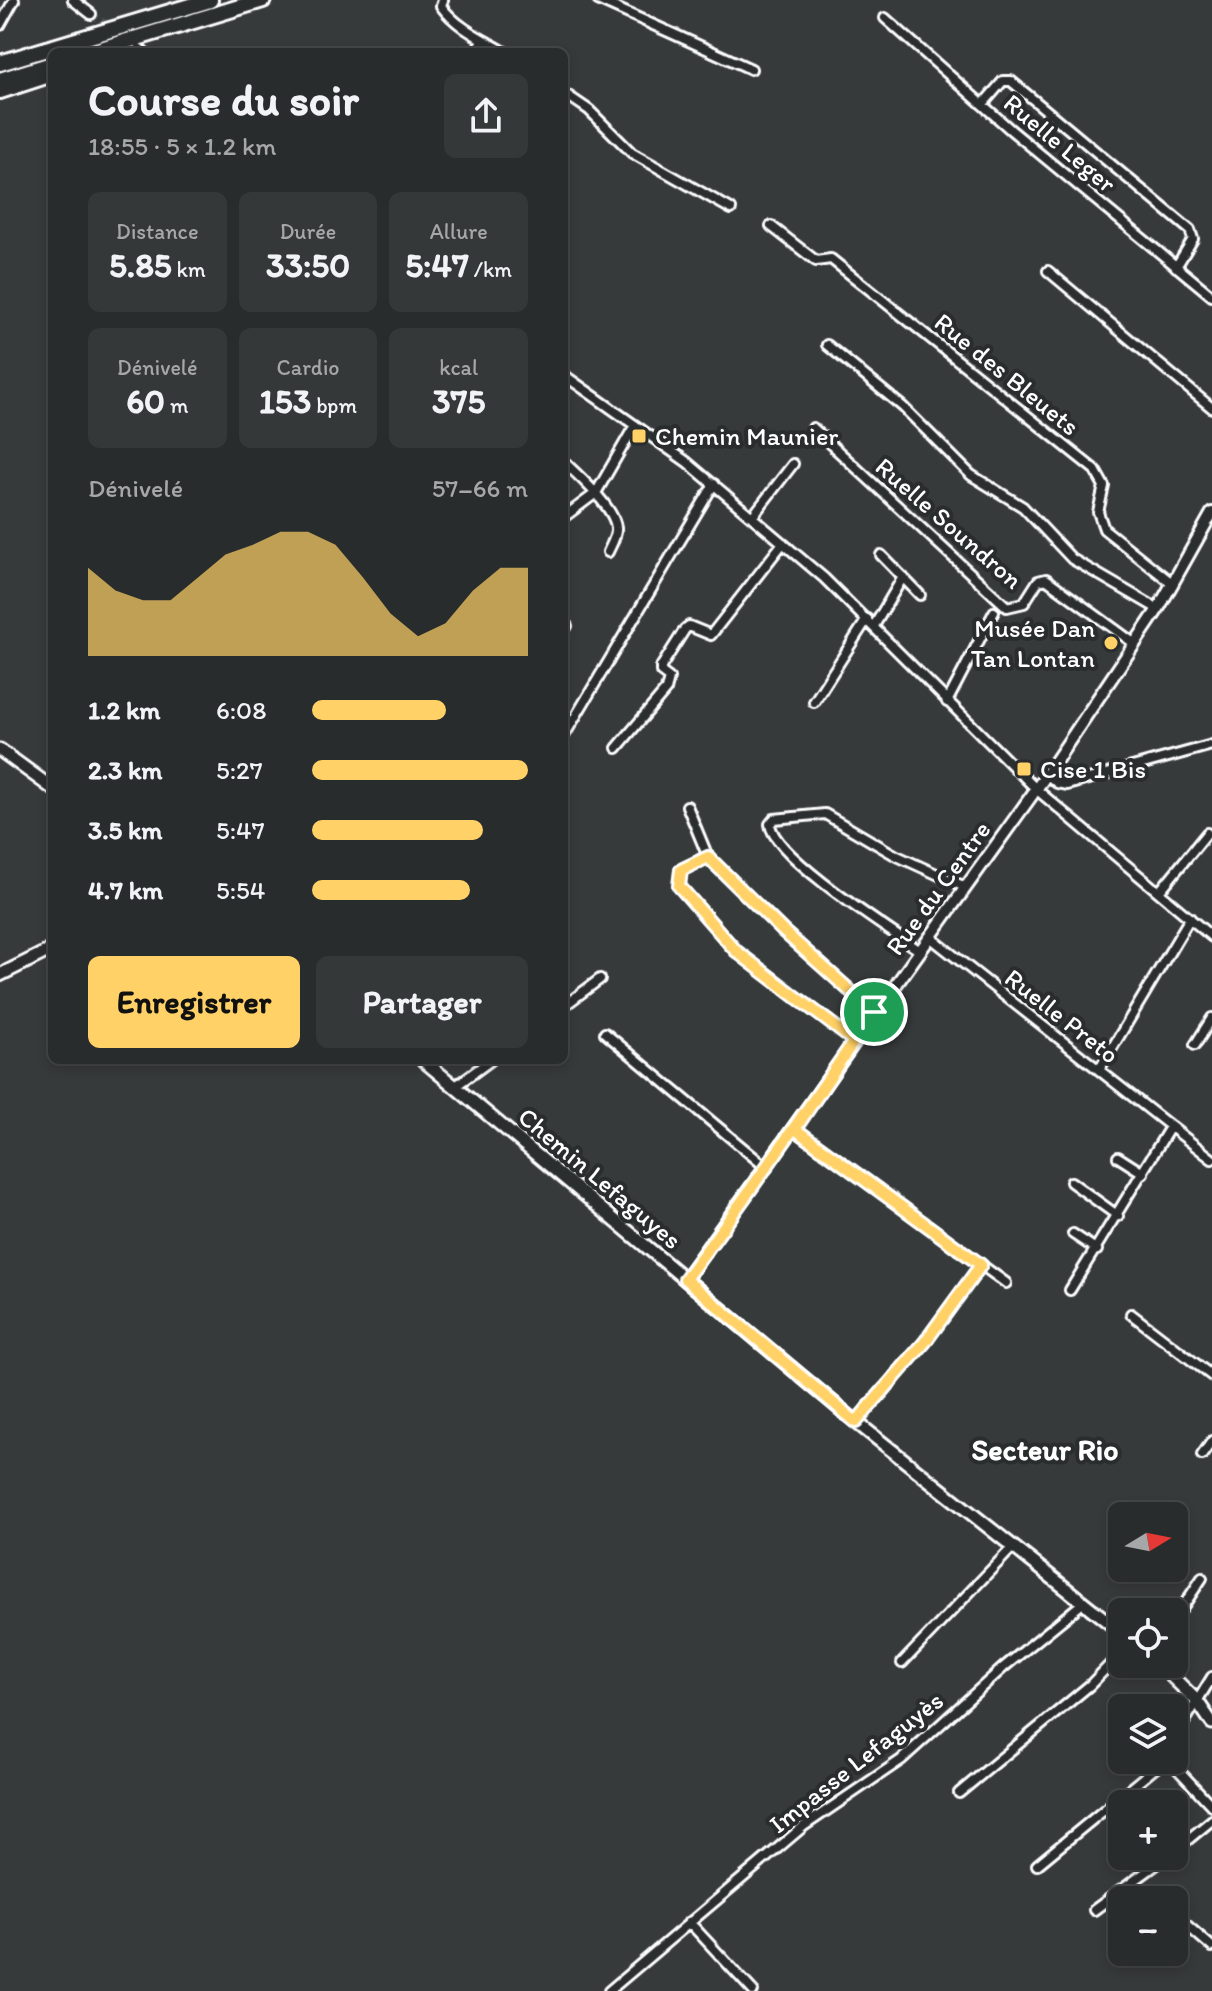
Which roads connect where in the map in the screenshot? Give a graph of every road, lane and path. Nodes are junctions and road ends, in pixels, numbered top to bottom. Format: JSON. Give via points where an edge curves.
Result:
{"nodes":[{"id":1,"x":14,"y":0,"type":"edge"},
{"id":2,"x":73,"y":0,"type":"edge"},
{"id":3,"x":210,"y":0,"type":"edge"},
{"id":4,"x":263,"y":0,"type":"edge"},
{"id":5,"x":443,"y":0,"type":"edge"},
{"id":6,"x":598,"y":0,"type":"edge"},
{"id":7,"x":91,"y":14,"type":"tunnel mouth"},
{"id":8,"x":885,"y":18,"type":"dead end"},
{"id":9,"x":0,"y":25,"type":"edge"},
{"id":10,"x":482,"y":41,"type":"junction"},
{"id":11,"x":50,"y":48,"type":"edge"},
{"id":12,"x":103,"y":48,"type":"edge"},
{"id":13,"x":478,"y":48,"type":"edge"},
{"id":14,"x":497,"y":48,"type":"edge"},
{"id":15,"x":48,"y":49,"type":"edge"},
{"id":16,"x":0,"y":63,"type":"edge"},
{"id":17,"x":48,"y":65,"type":"edge"},
{"id":18,"x":751,"y":69,"type":"dead end"},
{"id":19,"x":48,"y":75,"type":"edge"},
{"id":20,"x":0,"y":80,"type":"edge"},
{"id":21,"x":0,"y":91,"type":"edge"},
{"id":22,"x":568,"y":96,"type":"edge"},
{"id":23,"x":983,"y":104,"type":"junction"},
{"id":24,"x":731,"y":209,"type":"dead end"},
{"id":25,"x":771,"y":226,"type":"dead end"},
{"id":26,"x":1176,"y":267,"type":"junction"},
{"id":27,"x":1048,"y":271,"type":"dead end"},
{"id":28,"x":1212,"y":296,"type":"edge"},
{"id":29,"x":827,"y":345,"type":"dead end"},
{"id":30,"x":568,"y":378,"type":"edge"},
{"id":31,"x":1212,"y":408,"type":"edge"},
{"id":32,"x":635,"y":425,"type":"junction"},
{"id":33,"x":813,"y":428,"type":"dead end"},
{"id":34,"x":793,"y":464,"type":"dead end"},
{"id":35,"x":568,"y":466,"type":"edge"},
{"id":36,"x":714,"y":484,"type":"junction"},
{"id":37,"x":596,"y":493,"type":"junction"},
{"id":38,"x":1212,"y":513,"type":"edge"},
{"id":39,"x":568,"y":514,"type":"edge"},
{"id":40,"x":752,"y":517,"type":"junction"},
{"id":41,"x":783,"y":543,"type":"junction"},
{"id":42,"x":608,"y":552,"type":"dead end"},
{"id":43,"x":881,"y":555,"type":"dead end"},
{"id":44,"x":903,"y":577,"type":"junction"},
{"id":45,"x":1173,"y":584,"type":"junction"},
{"id":46,"x":920,"y":595,"type":"dead end"},
{"id":47,"x":1158,"y":609,"type":"junction"},
{"id":48,"x":994,"y":612,"type":"dead end"},
{"id":49,"x":871,"y":622,"type":"junction"},
{"id":50,"x":1135,"y":644,"type":"junction"},
{"id":51,"x":814,"y":702,"type":"dead end"},
{"id":52,"x":947,"y":702,"type":"junction"},
{"id":53,"x":568,"y":729,"type":"edge"},
{"id":54,"x":1212,"y":745,"type":"edge"},
{"id":55,"x":617,"y":748,"type":"dead end"},
{"id":56,"x":0,"y":750,"type":"edge"},
{"id":57,"x":1047,"y":774,"type":"junction"},
{"id":58,"x":48,"y":785,"type":"edge"},
{"id":59,"x":1036,"y":789,"type":"junction"},
{"id":60,"x":687,"y":806,"type":"dead end"},
{"id":61,"x":1207,"y":833,"type":"dead end"},
{"id":62,"x":708,"y":857,"type":"junction"},
{"id":63,"x":965,"y":887,"type":"junction"},
{"id":64,"x":1159,"y":892,"type":"junction"},
{"id":65,"x":1190,"y":918,"type":"junction"},
{"id":66,"x":930,"y":937,"type":"junction"},
{"id":67,"x":1212,"y":937,"type":"edge"},
{"id":68,"x":48,"y":951,"type":"edge"},
{"id":69,"x":920,"y":951,"type":"junction"},
{"id":70,"x":0,"y":975,"type":"edge"},
{"id":71,"x":600,"y":979,"type":"dead end"},
{"id":72,"x":568,"y":1003,"type":"edge"},
{"id":73,"x":874,"y":1012,"type":"junction"},
{"id":74,"x":1212,"y":1018,"type":"edge"},
{"id":75,"x":605,"y":1033,"type":"dead end"},
{"id":76,"x":854,"y":1041,"type":"junction"},
{"id":77,"x":1195,"y":1045,"type":"dead end"},
{"id":78,"x":428,"y":1064,"type":"edge"},
{"id":79,"x":486,"y":1064,"type":"edge"},
{"id":80,"x":1099,"y":1070,"type":"junction"},
{"id":81,"x":457,"y":1085,"type":"junction"},
{"id":82,"x":1170,"y":1127,"type":"junction"},
{"id":83,"x":795,"y":1129,"type":"junction"},
{"id":84,"x":1118,"y":1157,"type":"dead end"},
{"id":85,"x":1212,"y":1159,"type":"edge"},
{"id":86,"x":767,"y":1168,"type":"junction"},
{"id":87,"x":1143,"y":1173,"type":"junction"},
{"id":88,"x":1071,"y":1182,"type":"dead end"},
{"id":89,"x":1118,"y":1216,"type":"junction"},
{"id":90,"x":1073,"y":1234,"type":"dead end"},
{"id":91,"x":1097,"y":1250,"type":"junction"},
{"id":92,"x":981,"y":1265,"type":"junction"},
{"id":93,"x":685,"y":1279,"type":"junction"},
{"id":94,"x":1006,"y":1283,"type":"dead end"},
{"id":95,"x":1070,"y":1290,"type":"dead end"},
{"id":96,"x":1131,"y":1314,"type":"dead end"},
{"id":97,"x":1212,"y":1376,"type":"edge"},
{"id":98,"x":856,"y":1422,"type":"junction"},
{"id":99,"x":1212,"y":1441,"type":"edge"},
{"id":100,"x":1202,"y":1455,"type":"dead end"},
{"id":101,"x":1012,"y":1548,"type":"junction"},
{"id":102,"x":1202,"y":1578,"type":"dead end"},
{"id":103,"x":1188,"y":1599,"type":"edge"},
{"id":104,"x":1084,"y":1602,"type":"junction"},
{"id":105,"x":1108,"y":1622,"type":"edge"},
{"id":106,"x":902,"y":1663,"type":"dead end"},
{"id":107,"x":1108,"y":1666,"type":"edge"},
{"id":108,"x":1212,"y":1677,"type":"edge"},
{"id":109,"x":1173,"y":1678,"type":"edge"},
{"id":110,"x":1197,"y":1701,"type":"junction"},
{"id":111,"x":1188,"y":1716,"type":"edge"},
{"id":112,"x":1212,"y":1723,"type":"edge"},
{"id":113,"x":1150,"y":1774,"type":"edge"},
{"id":114,"x":1181,"y":1774,"type":"edge"},
{"id":115,"x":959,"y":1793,"type":"dead end"},
{"id":116,"x":1212,"y":1806,"type":"edge"},
{"id":117,"x":1212,"y":1820,"type":"edge"},
{"id":118,"x":1188,"y":1840,"type":"edge"},
{"id":119,"x":1037,"y":1865,"type":"dead end"},
{"id":120,"x":1149,"y":1870,"type":"edge"},
{"id":121,"x":1094,"y":1910,"type":"dead end"},
{"id":122,"x":689,"y":1922,"type":"junction"},
{"id":123,"x":1188,"y":1926,"type":"edge"},
{"id":124,"x":1212,"y":1947,"type":"edge"},
{"id":125,"x":609,"y":1991,"type":"edge"},
{"id":126,"x":753,"y":1991,"type":"edge"}],
"edges":[{"from":1,"to":9,"type":"street"},
{"from":2,"to":7,"type":"street"},
{"from":3,"to":11,"type":"highway"},
{"from":4,"to":12,"type":"highway"},
{"from":5,"to":10,"type":"street","via":[[447,14]]},
{"from":6,"to":18,"type":"street"},
{"from":8,"to":23,"type":"street","name":"Ruelle Leger"},
{"from":10,"to":13,"type":"street"},
{"from":10,"to":14,"type":"street"},
{"from":15,"to":16,"type":"highway"},
{"from":17,"to":20,"type":"highway"},
{"from":19,"to":21,"type":"highway"},
{"from":22,"to":24,"type":"street","via":[[632,153]]},
{"from":23,"to":26,"type":"street","name":"Ruelle Leger"},
{"from":23,"to":26,"type":"street","via":[[1003,81],[1011,81],[1190,230],[1193,239]]},
{"from":25,"to":45,"type":"street","name":"Rue des Bleuets","via":[[816,261],[831,259],[1095,470],[1104,486],[1098,512],[1104,529]]},
{"from":26,"to":28,"type":"street","name":"Ruelle Leger"},
{"from":27,"to":31,"type":"street"},
{"from":29,"to":47,"type":"street","via":[[903,407],[971,475],[1023,507],[1072,559]]},
{"from":30,"to":32,"type":"street"},
{"from":32,"to":36,"type":"street"},
{"from":32,"to":37,"type":"street"},
{"from":33,"to":50,"type":"street","name":"Ruelle Soundron","via":[[1007,607],[1024,603],[1038,581],[1046,579]]},
{"from":34,"to":40,"type":"street"},
{"from":35,"to":37,"type":"street"},
{"from":36,"to":40,"type":"street"},
{"from":36,"to":53,"type":"street"},
{"from":37,"to":39,"type":"street"},
{"from":37,"to":42,"type":"street","via":[[616,525]]},
{"from":38,"to":45,"type":"street","name":"Rue du Centre"},
{"from":40,"to":41,"type":"street"},
{"from":41,"to":49,"type":"street"},
{"from":41,"to":55,"type":"street","via":[[711,635],[685,629],[661,667],[669,678],[666,690]]},
{"from":43,"to":44,"type":"street"},
{"from":44,"to":46,"type":"street"},
{"from":44,"to":49,"type":"street"},
{"from":45,"to":47,"type":"street","name":"Rue du Centre"},
{"from":47,"to":50,"type":"street","name":"Rue du Centre"},
{"from":48,"to":52,"type":"street"},
{"from":49,"to":51,"type":"street"},
{"from":49,"to":52,"type":"street"},
{"from":50,"to":57,"type":"street","name":"Rue du Centre"},
{"from":52,"to":59,"type":"street"},
{"from":54,"to":57,"type":"street","via":[[1067,785]]},
{"from":56,"to":58,"type":"main road"},
{"from":57,"to":59,"type":"street","name":"Rue du Centre"},
{"from":59,"to":63,"type":"street","name":"Rue du Centre"},
{"from":59,"to":64,"type":"street"},
{"from":60,"to":62,"type":"street"},
{"from":61,"to":64,"type":"street"},
{"from":62,"to":73,"type":"street"},
{"from":62,"to":76,"type":"street","via":[[681,870],[679,886],[736,951]]},
{"from":63,"to":66,"type":"street","name":"Rue du Centre"},
{"from":63,"to":69,"type":"street","via":[[825,814],[774,819],[770,824],[774,837],[830,887]]},
{"from":64,"to":65,"type":"street"},
{"from":65,"to":67,"type":"street"},
{"from":65,"to":80,"type":"street"},
{"from":66,"to":69,"type":"street","name":"Rue du Centre"},
{"from":66,"to":80,"type":"street","name":"Ruelle Preto"},
{"from":68,"to":70,"type":"main road"},
{"from":69,"to":73,"type":"street","name":"Rue du Centre"},
{"from":71,"to":72,"type":"street"},
{"from":73,"to":76,"type":"street","name":"Rue du Centre"},
{"from":74,"to":77,"type":"street"},
{"from":75,"to":86,"type":"street"},
{"from":76,"to":83,"type":"street","name":"Rue du Centre"},
{"from":78,"to":81,"type":"main road","name":"Chemin Lefaguyes"},
{"from":79,"to":81,"type":"street"},
{"from":80,"to":82,"type":"street","name":"Ruelle Preto"},
{"from":81,"to":93,"type":"main road","name":"Chemin Lefaguyes"},
{"from":82,"to":85,"type":"street","name":"Ruelle Preto"},
{"from":82,"to":87,"type":"street"},
{"from":83,"to":86,"type":"street","name":"Rue du Centre"},
{"from":83,"to":92,"type":"street"},
{"from":84,"to":87,"type":"street"},
{"from":86,"to":93,"type":"street","name":"Rue du Centre"},
{"from":87,"to":89,"type":"street"},
{"from":88,"to":89,"type":"street"},
{"from":89,"to":91,"type":"street"},
{"from":90,"to":91,"type":"street"},
{"from":91,"to":95,"type":"street"},
{"from":92,"to":94,"type":"street"},
{"from":92,"to":98,"type":"street","via":[[925,1342]]},
{"from":93,"to":98,"type":"main road","name":"Chemin Lefaguyes"},
{"from":96,"to":97,"type":"street"},
{"from":98,"to":101,"type":"main road","name":"Chemin Lefaguyes"},
{"from":99,"to":100,"type":"street"},
{"from":101,"to":104,"type":"main road","name":"Chemin Lefaguyes"},
{"from":101,"to":106,"type":"street"},
{"from":102,"to":103,"type":"street"},
{"from":104,"to":105,"type":"main road","name":"Chemin Lefaguyes"},
{"from":104,"to":122,"type":"street","name":"Impasse Lefaguyès","via":[[901,1760],[804,1826]]},
{"from":107,"to":115,"type":"street"},
{"from":108,"to":110,"type":"street"},
{"from":109,"to":110,"type":"main road"},
{"from":110,"to":111,"type":"street"},
{"from":110,"to":112,"type":"main road"},
{"from":113,"to":119,"type":"street"},
{"from":114,"to":116,"type":"street"},
{"from":117,"to":118,"type":"street"},
{"from":120,"to":121,"type":"street"},
{"from":122,"to":125,"type":"street","name":"Impasse Lefaguyès"},
{"from":122,"to":126,"type":"street"},
{"from":123,"to":124,"type":"street"}]}
